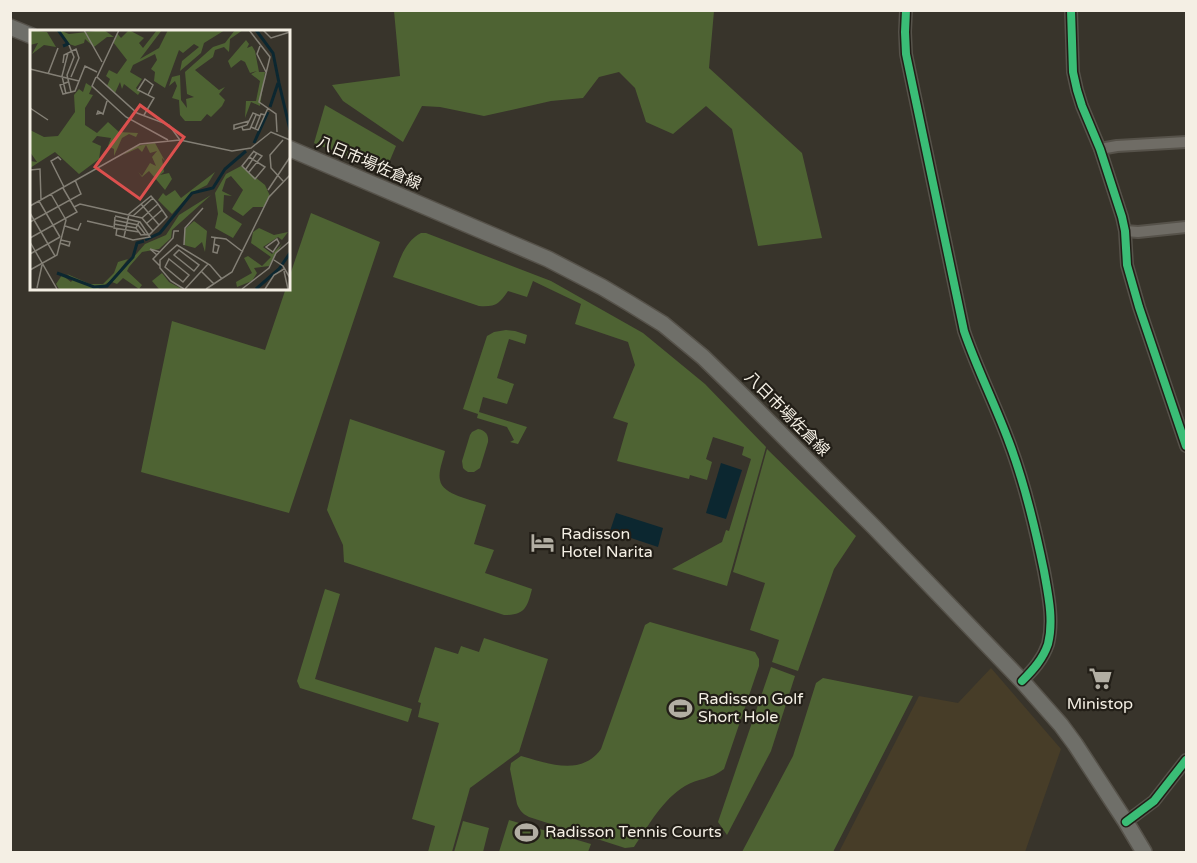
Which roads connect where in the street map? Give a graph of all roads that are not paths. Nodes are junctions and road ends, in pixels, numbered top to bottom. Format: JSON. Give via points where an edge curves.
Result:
{"nodes":[{"id":1,"x":906,"y":10,"type":"edge"},
{"id":2,"x":1071,"y":10,"type":"edge"},
{"id":3,"x":10,"y":27,"type":"edge"},
{"id":4,"x":30,"y":35,"type":"edge"},
{"id":5,"x":1186,"y":142,"type":"edge"},
{"id":6,"x":290,"y":149,"type":"edge"},
{"id":7,"x":1100,"y":149,"type":"junction"},
{"id":8,"x":1186,"y":228,"type":"edge"},
{"id":9,"x":1125,"y":231,"type":"junction"},
{"id":10,"x":1186,"y":446,"type":"edge"},
{"id":11,"x":1022,"y":681,"type":"junction"},
{"id":12,"x":1186,"y":760,"type":"edge"},
{"id":13,"x":1126,"y":822,"type":"junction"},
{"id":14,"x":1144,"y":852,"type":"edge"}],
"edges":[{"from":1,"to":11,"type":"street","via":[[906,54],[963,331],[1023,480],[1047,588],[1051,621],[1047,647]]},
{"from":2,"to":7,"type":"street","via":[[1073,72]]},
{"from":3,"to":4,"type":"main road"},
{"from":5,"to":7,"type":"street"},
{"from":6,"to":11,"type":"main road","name":"八日市場佐倉線","via":[[548,259],[663,324],[743,396]]},
{"from":7,"to":9,"type":"street"},
{"from":8,"to":9,"type":"street"},
{"from":9,"to":10,"type":"street","via":[[1127,265]]},
{"from":11,"to":13,"type":"main road","name":"八日市場佐倉線","via":[[1061,725]]},
{"from":12,"to":13,"type":"street","via":[[1154,801]]},
{"from":13,"to":14,"type":"main road","name":"八日市場佐倉線"}]}
